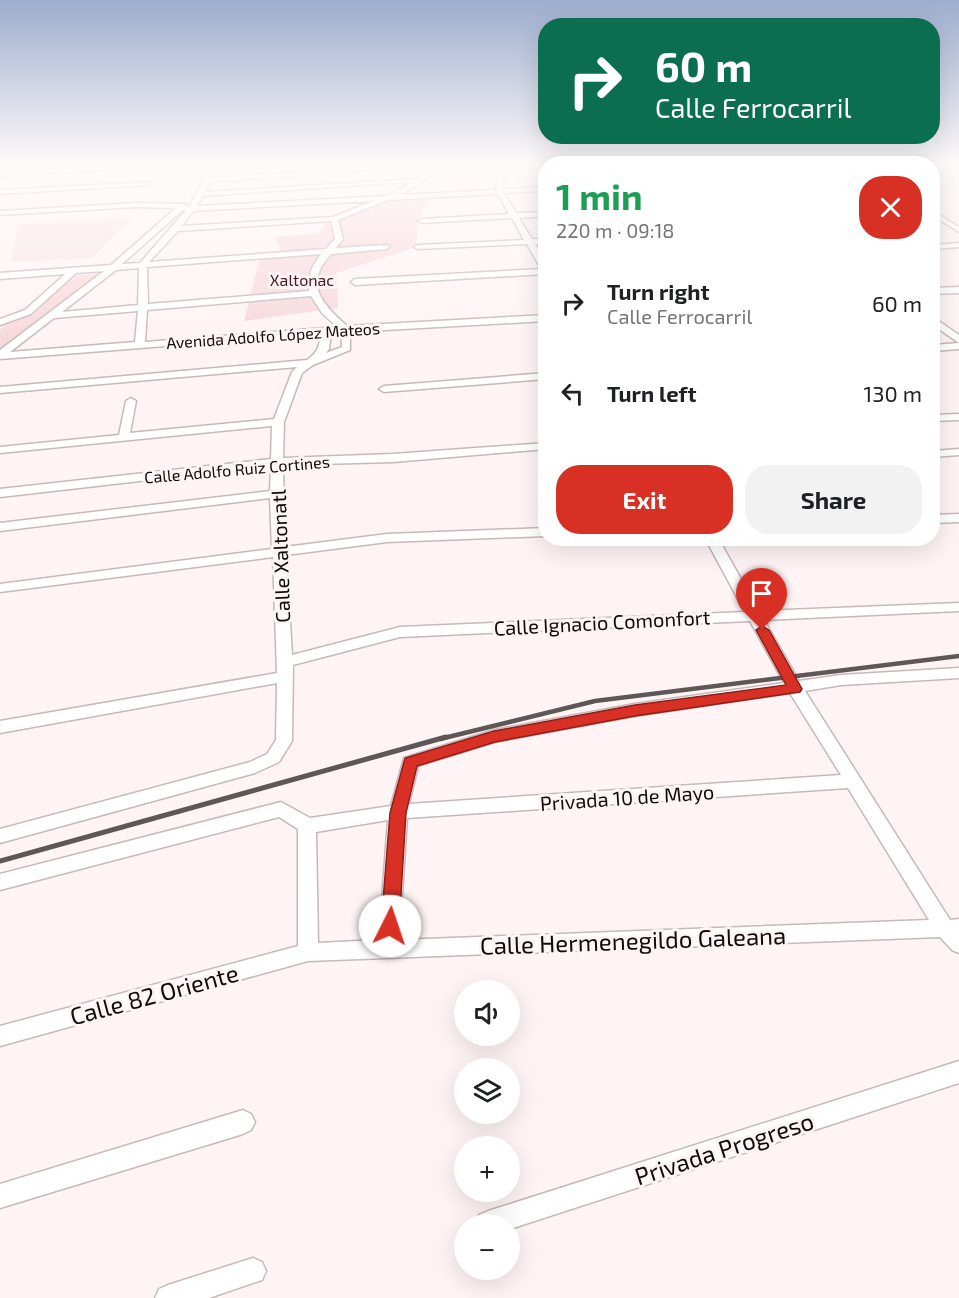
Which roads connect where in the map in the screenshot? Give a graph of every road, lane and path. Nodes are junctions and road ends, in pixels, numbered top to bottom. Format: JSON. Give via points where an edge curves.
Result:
{"nodes":[{"id":1,"x":161,"y":225,"type":"edge"},
{"id":2,"x":180,"y":225,"type":"edge"},
{"id":3,"x":241,"y":225,"type":"edge"},
{"id":4,"x":336,"y":225,"type":"edge"},
{"id":5,"x":520,"y":225,"type":"edge"},
{"id":6,"x":177,"y":229,"type":"junction"},
{"id":7,"x":530,"y":242,"type":"junction"},
{"id":8,"x":538,"y":242,"type":"edge"},
{"id":9,"x":959,"y":245,"type":"edge"},
{"id":10,"x":940,"y":246,"type":"edge"},
{"id":11,"x":386,"y":247,"type":"dead end"},
{"id":12,"x":418,"y":247,"type":"dead end"},
{"id":13,"x":331,"y":251,"type":"junction"},
{"id":14,"x":538,"y":256,"type":"edge"},
{"id":15,"x":143,"y":264,"type":"junction"},
{"id":16,"x":114,"y":267,"type":"junction"},
{"id":17,"x":74,"y":270,"type":"junction"},
{"id":18,"x":538,"y":271,"type":"edge"},
{"id":19,"x":0,"y":276,"type":"edge"},
{"id":20,"x":355,"y":282,"type":"dead end"},
{"id":21,"x":959,"y":290,"type":"edge"},
{"id":22,"x":940,"y":291,"type":"edge"},
{"id":23,"x":314,"y":293,"type":"junction"},
{"id":24,"x":276,"y":295,"type":"junction"},
{"id":25,"x":143,"y":307,"type":"junction"},
{"id":26,"x":323,"y":311,"type":"junction"},
{"id":27,"x":54,"y":315,"type":"junction"},
{"id":28,"x":538,"y":318,"type":"edge"},
{"id":29,"x":0,"y":321,"type":"edge"},
{"id":30,"x":940,"y":325,"type":"edge"},
{"id":31,"x":345,"y":329,"type":"junction"},
{"id":32,"x":326,"y":331,"type":"junction"},
{"id":33,"x":959,"y":340,"type":"edge"},
{"id":34,"x":140,"y":344,"type":"junction"},
{"id":35,"x":959,"y":346,"type":"edge"},
{"id":36,"x":940,"y":347,"type":"edge"},
{"id":37,"x":0,"y":355,"type":"edge"},
{"id":38,"x":310,"y":363,"type":"junction"},
{"id":39,"x":538,"y":377,"type":"edge"},
{"id":40,"x":384,"y":389,"type":"dead end"},
{"id":41,"x":0,"y":390,"type":"edge"},
{"id":42,"x":131,"y":400,"type":"dead end"},
{"id":43,"x":959,"y":417,"type":"edge"},
{"id":44,"x":940,"y":418,"type":"edge"},
{"id":45,"x":278,"y":422,"type":"junction"},
{"id":46,"x":124,"y":438,"type":"junction"},
{"id":47,"x":538,"y":447,"type":"edge"},
{"id":48,"x":0,"y":450,"type":"edge"},
{"id":49,"x":959,"y":452,"type":"edge"},
{"id":50,"x":940,"y":453,"type":"edge"},
{"id":51,"x":278,"y":462,"type":"junction"},
{"id":52,"x":0,"y":494,"type":"edge"},
{"id":53,"x":276,"y":495,"type":"junction"},
{"id":54,"x":959,"y":518,"type":"edge"},
{"id":55,"x":940,"y":519,"type":"edge"},
{"id":56,"x":0,"y":527,"type":"edge"},
{"id":57,"x":538,"y":532,"type":"edge"},
{"id":58,"x":716,"y":546,"type":"edge"},
{"id":59,"x":278,"y":552,"type":"junction"},
{"id":60,"x":0,"y":588,"type":"edge"},
{"id":61,"x":959,"y":607,"type":"edge"},
{"id":62,"x":754,"y":614,"type":"junction"},
{"id":63,"x":284,"y":670,"type":"junction"},
{"id":64,"x":959,"y":673,"type":"edge"},
{"id":65,"x":795,"y":689,"type":"junction"},
{"id":66,"x":0,"y":727,"type":"edge"},
{"id":67,"x":855,"y":781,"type":"junction"},
{"id":68,"x":398,"y":813,"type":"junction"},
{"id":69,"x":307,"y":825,"type":"junction"},
{"id":70,"x":0,"y":836,"type":"edge"},
{"id":71,"x":0,"y":882,"type":"edge"},
{"id":72,"x":952,"y":928,"type":"edge"},
{"id":73,"x":959,"y":944,"type":"edge"},
{"id":74,"x":388,"y":948,"type":"junction"},
{"id":75,"x":308,"y":952,"type":"junction"},
{"id":76,"x":0,"y":1036,"type":"edge"},
{"id":77,"x":959,"y":1072,"type":"edge"},
{"id":78,"x":243,"y":1122,"type":"dead end"},
{"id":79,"x":0,"y":1196,"type":"edge"},
{"id":80,"x":519,"y":1214,"type":"edge"},
{"id":81,"x":253,"y":1271,"type":"dead end"},
{"id":82,"x":168,"y":1298,"type":"edge"}],
"edges":[{"from":1,"to":16,"type":"street"},
{"from":2,"to":6,"type":"street"},
{"from":3,"to":6,"type":"street"},
{"from":4,"to":13,"type":"street","via":[[339,239]]},
{"from":5,"to":7,"type":"street"},
{"from":6,"to":15,"type":"street"},
{"from":7,"to":8,"type":"street"},
{"from":7,"to":12,"type":"street"},
{"from":7,"to":14,"type":"street"},
{"from":9,"to":10,"type":"street"},
{"from":11,"to":13,"type":"street"},
{"from":13,"to":15,"type":"street"},
{"from":13,"to":23,"type":"street","via":[[314,270]]},
{"from":15,"to":16,"type":"street"},
{"from":15,"to":25,"type":"street"},
{"from":16,"to":17,"type":"street"},
{"from":16,"to":27,"type":"street"},
{"from":17,"to":19,"type":"street"},
{"from":17,"to":29,"type":"street","via":[[35,306],[13,319]]},
{"from":18,"to":20,"type":"street"},
{"from":21,"to":22,"type":"street"},
{"from":23,"to":24,"type":"street"},
{"from":23,"to":26,"type":"street"},
{"from":24,"to":25,"type":"street"},
{"from":24,"to":26,"type":"street"},
{"from":25,"to":27,"type":"street"},
{"from":25,"to":34,"type":"street"},
{"from":26,"to":31,"type":"street"},
{"from":27,"to":37,"type":"street"},
{"from":28,"to":31,"type":"street","name":"Avenida Adolfo López Mateos"},
{"from":30,"to":33,"type":"street"},
{"from":31,"to":32,"type":"street","name":"Avenida Adolfo López Mateos"},
{"from":31,"to":38,"type":"street","via":[[347,348]]},
{"from":32,"to":34,"type":"street","name":"Avenida Adolfo López Mateos"},
{"from":32,"to":38,"type":"street","name":"Calle Xaltonatl","via":[[324,348]]},
{"from":34,"to":37,"type":"street","name":"Avenida Adolfo López Mateos"},
{"from":35,"to":36,"type":"street"},
{"from":38,"to":41,"type":"street"},
{"from":38,"to":45,"type":"street","name":"Calle Xaltonatl","via":[[297,372]]},
{"from":39,"to":40,"type":"street"},
{"from":42,"to":46,"type":"street"},
{"from":43,"to":44,"type":"street"},
{"from":45,"to":46,"type":"street"},
{"from":45,"to":51,"type":"street","name":"Calle Xaltonatl"},
{"from":46,"to":48,"type":"street"},
{"from":47,"to":51,"type":"street","name":"Calle Adolfo Ruiz Cortines"},
{"from":49,"to":50,"type":"street"},
{"from":51,"to":52,"type":"street","name":"Calle Adolfo Ruiz Cortines"},
{"from":51,"to":53,"type":"street","name":"Calle Xaltonatl"},
{"from":53,"to":56,"type":"street"},
{"from":53,"to":59,"type":"street","name":"Calle Xaltonatl"},
{"from":54,"to":55,"type":"street"},
{"from":57,"to":59,"type":"street","via":[[387,538]]},
{"from":58,"to":62,"type":"street"},
{"from":59,"to":60,"type":"street"},
{"from":59,"to":63,"type":"street","name":"Calle Xaltonatl"},
{"from":61,"to":62,"type":"street","name":"Calle Ignacio Comonfort"},
{"from":62,"to":63,"type":"street","name":"Calle Ignacio Comonfort","via":[[399,632]]},
{"from":62,"to":65,"type":"street"},
{"from":63,"to":66,"type":"street","name":"Calle Ignacio Comonfort"},
{"from":63,"to":70,"type":"street","name":"Calle Xaltonatl","via":[[284,741],[273,758],[255,767]]},
{"from":64,"to":65,"type":"street","via":[[841,680]]},
{"from":65,"to":67,"type":"street"},
{"from":65,"to":68,"type":"street","via":[[635,710],[506,734],[410,762]]},
{"from":67,"to":68,"type":"street","name":"Privada 10 de Mayo"},
{"from":67,"to":72,"type":"street"},
{"from":68,"to":69,"type":"street","name":"Privada 10 de Mayo"},
{"from":68,"to":74,"type":"street"},
{"from":69,"to":71,"type":"street","via":[[281,809]]},
{"from":69,"to":75,"type":"street"},
{"from":72,"to":73,"type":"street"},
{"from":72,"to":74,"type":"street","name":"Calle Hermenegildo Galeana"},
{"from":74,"to":75,"type":"street","name":"Calle Hermenegildo Galeana"},
{"from":75,"to":76,"type":"street","name":"Calle 82 Oriente"},
{"from":77,"to":80,"type":"street","name":"Privada Progreso"},
{"from":78,"to":79,"type":"street"},
{"from":81,"to":82,"type":"street"}]}
